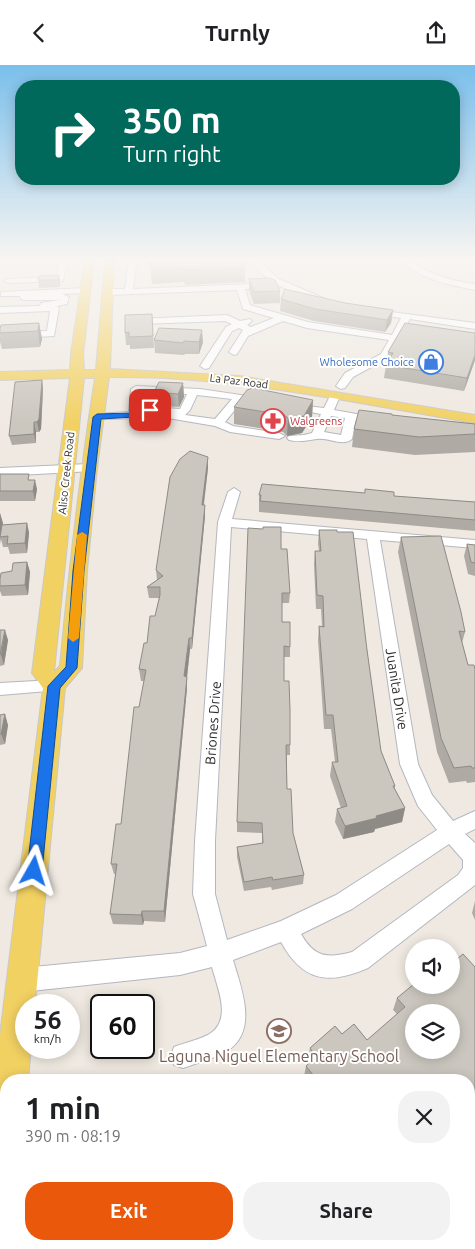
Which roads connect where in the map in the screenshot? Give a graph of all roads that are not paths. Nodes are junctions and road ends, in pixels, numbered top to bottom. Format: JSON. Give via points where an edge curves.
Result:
{"nodes":[{"id":1,"x":54,"y":313,"type":"edge"},
{"id":2,"x":83,"y":313,"type":"edge"},
{"id":3,"x":107,"y":313,"type":"edge"},
{"id":4,"x":238,"y":313,"type":"edge"},
{"id":5,"x":268,"y":313,"type":"joint"},
{"id":6,"x":389,"y":313,"type":"edge"},
{"id":7,"x":407,"y":316,"type":"junction"},
{"id":8,"x":282,"y":317,"type":"junction"},
{"id":9,"x":227,"y":318,"type":"junction"},
{"id":10,"x":204,"y":319,"type":"junction"},
{"id":11,"x":138,"y":321,"type":"edge"},
{"id":12,"x":238,"y":325,"type":"junction"},
{"id":13,"x":475,"y":326,"type":"edge"},
{"id":14,"x":207,"y":329,"type":"dead end"},
{"id":15,"x":250,"y":330,"type":"junction"},
{"id":16,"x":0,"y":336,"type":"edge"},
{"id":17,"x":395,"y":338,"type":"junction"},
{"id":18,"x":234,"y":352,"type":"dead end"},
{"id":19,"x":0,"y":367,"type":"edge"},
{"id":20,"x":103,"y":367,"type":"junction"},
{"id":21,"x":77,"y":368,"type":"junction"},
{"id":22,"x":208,"y":372,"type":"junction"},
{"id":23,"x":0,"y":376,"type":"edge"},
{"id":24,"x":338,"y":391,"type":"junction"},
{"id":25,"x":198,"y":393,"type":"junction"},
{"id":26,"x":240,"y":397,"type":"junction"},
{"id":27,"x":417,"y":404,"type":"junction"},
{"id":28,"x":475,"y":408,"type":"edge"},
{"id":29,"x":328,"y":412,"type":"junction"},
{"id":30,"x":475,"y":413,"type":"edge"},
{"id":31,"x":134,"y":415,"type":"junction"},
{"id":32,"x":97,"y":417,"type":"junction"},
{"id":33,"x":351,"y":417,"type":"junction"},
{"id":34,"x":194,"y":419,"type":"junction"},
{"id":35,"x":475,"y":419,"type":"edge"},
{"id":36,"x":218,"y":423,"type":"junction"},
{"id":37,"x":389,"y":423,"type":"edge"},
{"id":38,"x":317,"y":435,"type":"junction"},
{"id":39,"x":279,"y":436,"type":"dead end"},
{"id":40,"x":293,"y":438,"type":"dead end"},
{"id":41,"x":89,"y":468,"type":"junction"},
{"id":42,"x":66,"y":469,"type":"junction"},
{"id":43,"x":0,"y":472,"type":"edge"},
{"id":44,"x":234,"y":492,"type":"dead end"},
{"id":45,"x":225,"y":522,"type":"junction"},
{"id":46,"x":373,"y":536,"type":"junction"},
{"id":47,"x":475,"y":544,"type":"edge"},
{"id":48,"x":54,"y":686,"type":"junction"},
{"id":49,"x":0,"y":689,"type":"edge"},
{"id":50,"x":475,"y":819,"type":"edge"},
{"id":51,"x":450,"y":832,"type":"junction"},
{"id":52,"x":286,"y":930,"type":"junction"},
{"id":53,"x":219,"y":954,"type":"junction"},
{"id":54,"x":22,"y":980,"type":"junction"},
{"id":55,"x":183,"y":1056,"type":"dead end"},
{"id":56,"x":12,"y":1074,"type":"edge"}],
"edges":[{"from":1,"to":16,"type":"street","via":[[51,334]]},
{"from":2,"to":21,"type":"main road","name":"Aliso Creek Road"},
{"from":3,"to":20,"type":"main road","name":"Aliso Creek Road"},
{"from":4,"to":9,"type":"street"},
{"from":5,"to":8,"type":"street"},
{"from":5,"to":12,"type":"street"},
{"from":6,"to":7,"type":"street"},
{"from":7,"to":13,"type":"street"},
{"from":7,"to":17,"type":"street","via":[[406,328]]},
{"from":8,"to":15,"type":"street"},
{"from":8,"to":17,"type":"street","via":[[316,327]]},
{"from":9,"to":10,"type":"street"},
{"from":9,"to":12,"type":"street"},
{"from":10,"to":11,"type":"street","via":[[166,324]]},
{"from":10,"to":14,"type":"street"},
{"from":12,"to":15,"type":"street"},
{"from":12,"to":22,"type":"street","via":[[229,329]]},
{"from":15,"to":18,"type":"street"},
{"from":17,"to":24,"type":"street","via":[[385,356],[349,375]]},
{"from":19,"to":21,"type":"main road","name":"La Paz Road"},
{"from":20,"to":21,"type":"main road","name":"La Paz Road"},
{"from":20,"to":22,"type":"main road","name":"La Paz Road"},
{"from":20,"to":32,"type":"main road","name":"Aliso Creek Road"},
{"from":21,"to":23,"type":"main road","name":"La Paz Road"},
{"from":21,"to":42,"type":"main road","name":"Aliso Creek Road"},
{"from":22,"to":24,"type":"main road","name":"La Paz Road"},
{"from":22,"to":24,"type":"main road","name":"La Paz Road","via":[[239,380]]},
{"from":22,"to":25,"type":"street"},
{"from":24,"to":27,"type":"main road"},
{"from":24,"to":29,"type":"street"},
{"from":25,"to":26,"type":"street"},
{"from":25,"to":31,"type":"street","via":[[182,412],[150,410]]},
{"from":25,"to":31,"type":"street","via":[[136,389]]},
{"from":25,"to":34,"type":"street"},
{"from":26,"to":29,"type":"street"},
{"from":26,"to":36,"type":"street"},
{"from":27,"to":28,"type":"main road"},
{"from":27,"to":30,"type":"main road"},
{"from":27,"to":35,"type":"main road"},
{"from":29,"to":33,"type":"street"},
{"from":29,"to":38,"type":"street"},
{"from":31,"to":32,"type":"street"},
{"from":31,"to":34,"type":"street"},
{"from":32,"to":41,"type":"main road","name":"Aliso Creek Road"},
{"from":33,"to":37,"type":"street"},
{"from":33,"to":38,"type":"street","via":[[346,439]]},
{"from":34,"to":36,"type":"street"},
{"from":36,"to":39,"type":"street","via":[[230,429]]},
{"from":38,"to":40,"type":"street"},
{"from":41,"to":42,"type":"street"},
{"from":41,"to":48,"type":"main road","name":"Aliso Creek Road","via":[[71,668]]},
{"from":42,"to":43,"type":"street"},
{"from":42,"to":48,"type":"main road","name":"Aliso Creek Road","via":[[43,673]]},
{"from":44,"to":45,"type":"street","name":"Briones Drive"},
{"from":45,"to":46,"type":"street"},
{"from":45,"to":53,"type":"street","name":"Briones Drive","via":[[204,894]]},
{"from":46,"to":47,"type":"street"},
{"from":46,"to":51,"type":"street","name":"Juanita Drive","via":[[409,764],[425,800]]},
{"from":48,"to":49,"type":"street"},
{"from":48,"to":54,"type":"main road"},
{"from":50,"to":51,"type":"street"},
{"from":51,"to":52,"type":"street","via":[[344,901]]},
{"from":51,"to":52,"type":"street","name":"Juanita Drive","via":[[468,850],[473,860],[473,871],[465,882],[360,960],[347,966],[329,968],[315,963],[302,955]]},
{"from":52,"to":53,"type":"street"},
{"from":53,"to":54,"type":"street","via":[[180,964]]},
{"from":53,"to":55,"type":"street","name":"Briones Drive","via":[[234,1006],[230,1032],[221,1042]]},
{"from":54,"to":56,"type":"main road"}]}
